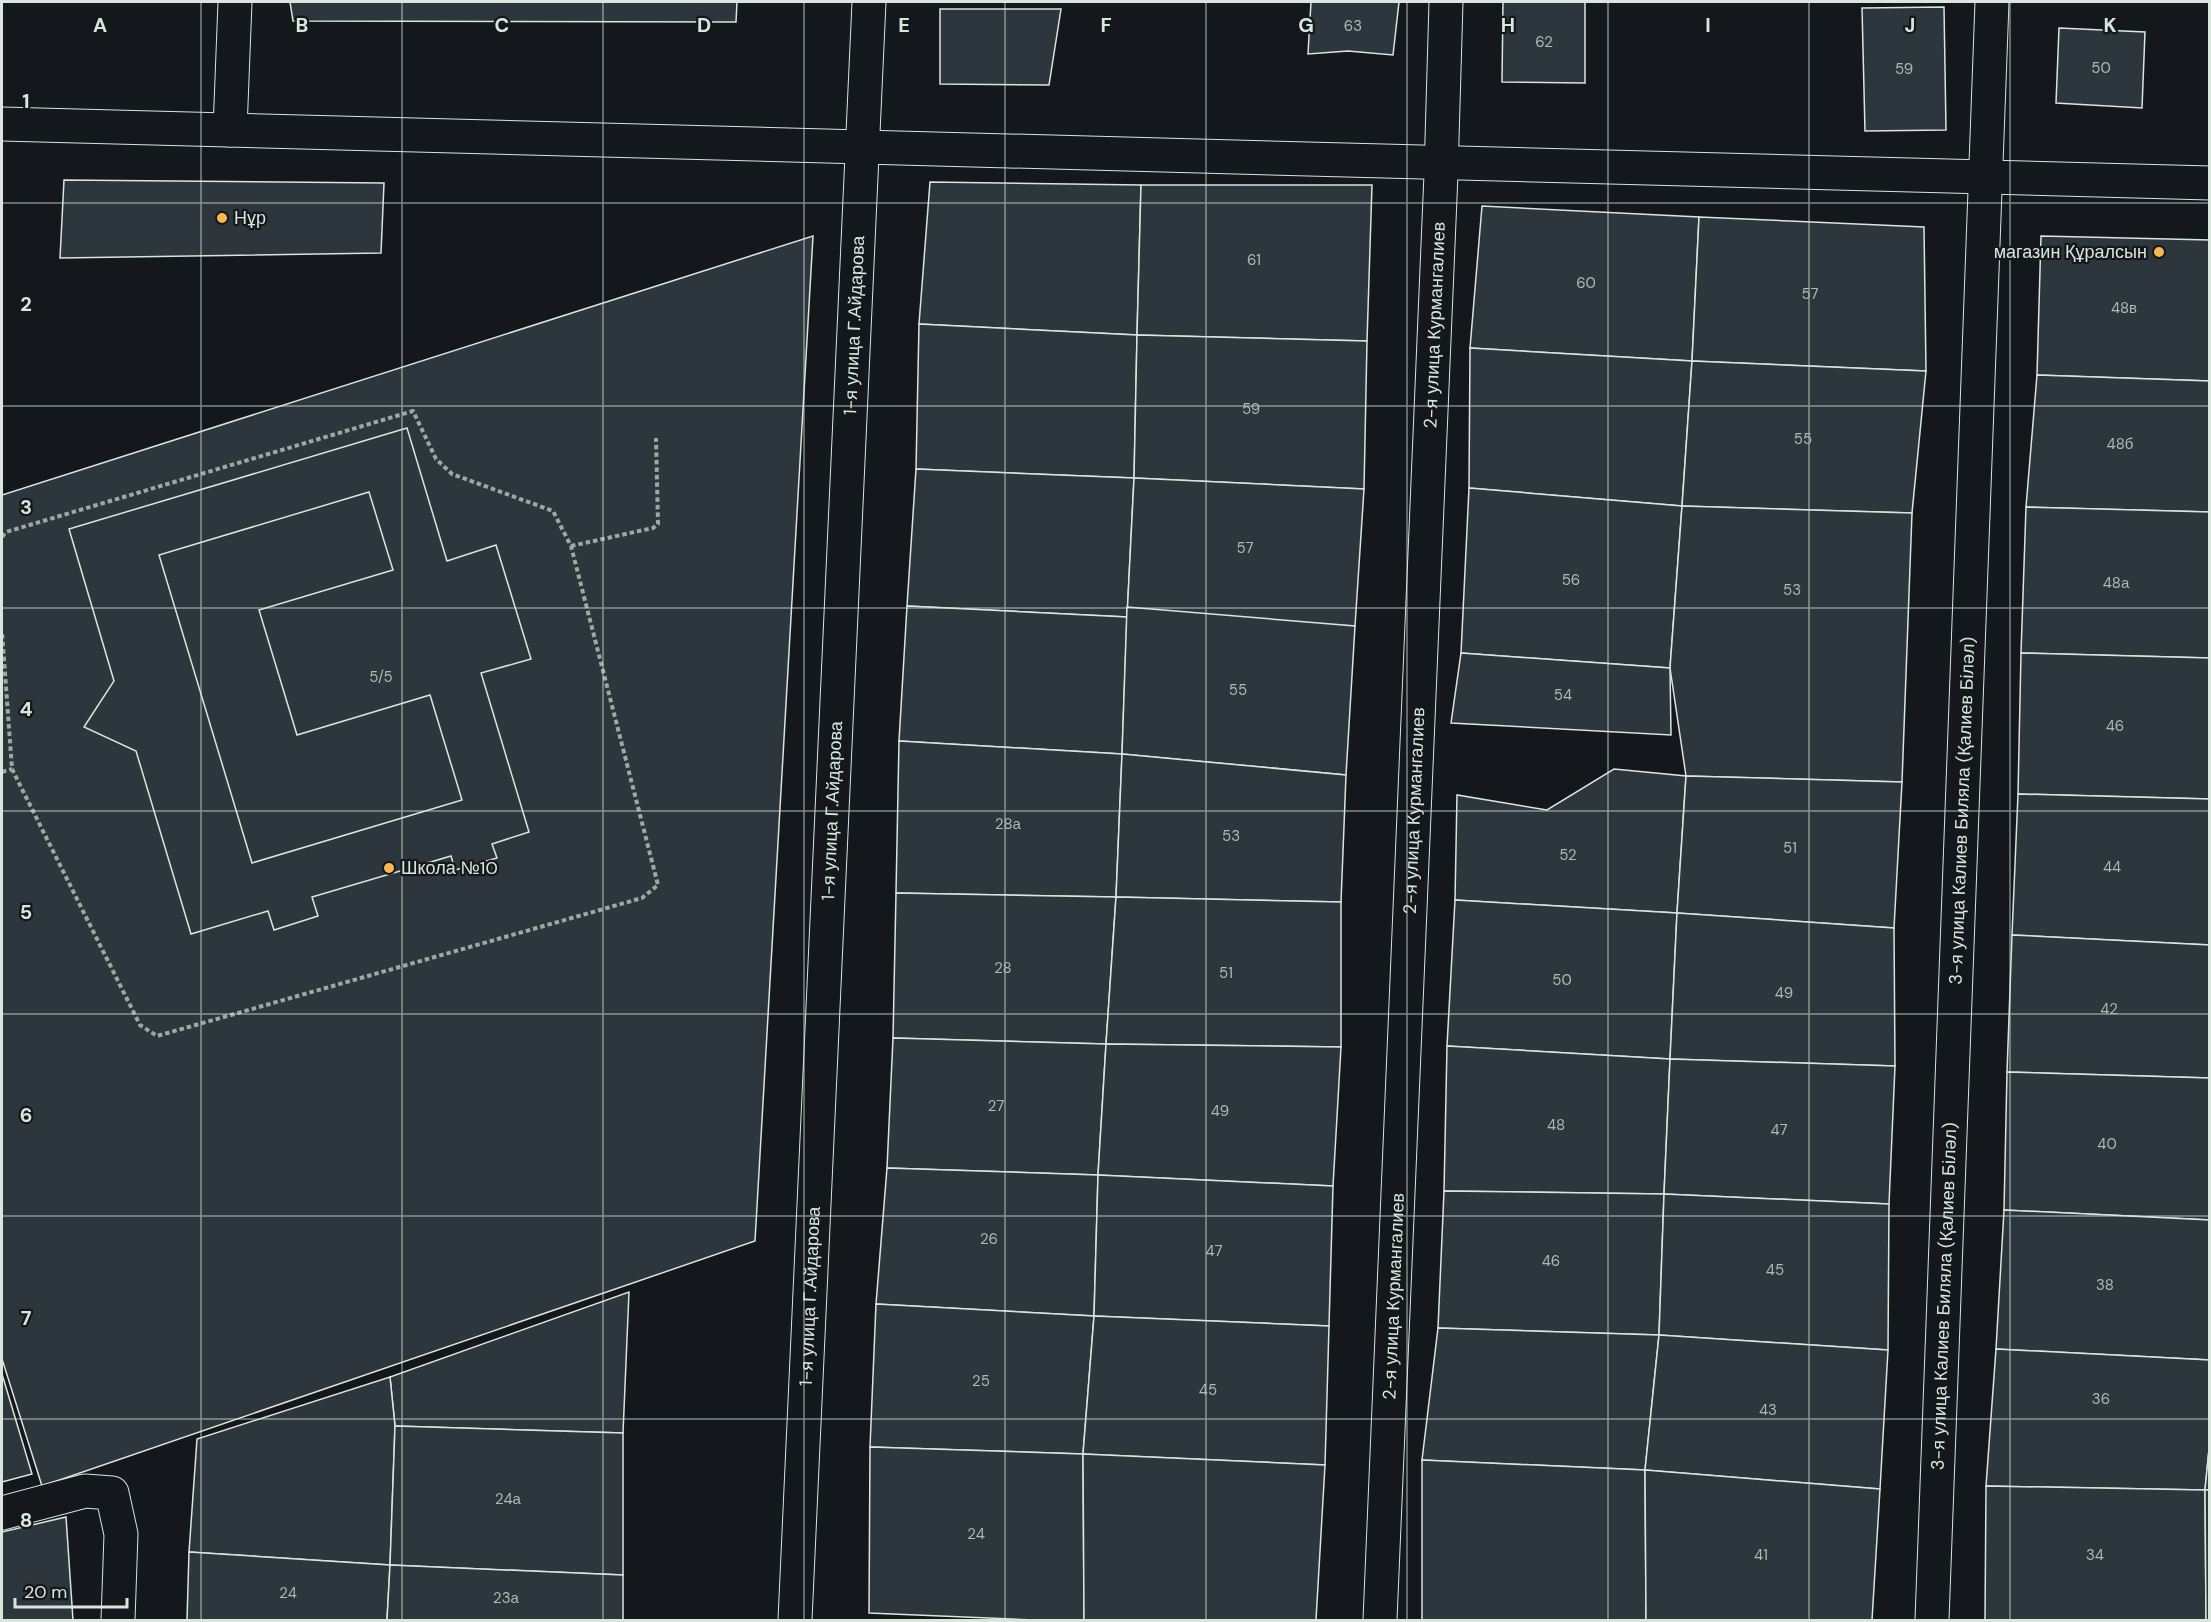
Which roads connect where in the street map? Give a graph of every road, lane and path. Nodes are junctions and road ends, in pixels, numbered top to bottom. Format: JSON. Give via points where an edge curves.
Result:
{"nodes":[{"id":1,"x":235,"y":2,"type":"edge"},
{"id":2,"x":869,"y":2,"type":"edge"},
{"id":3,"x":1446,"y":2,"type":"edge"},
{"id":4,"x":1992,"y":2,"type":"edge"},
{"id":5,"x":2,"y":124,"type":"edge"},
{"id":6,"x":230,"y":130,"type":"junction"},
{"id":7,"x":863,"y":147,"type":"junction"},
{"id":8,"x":1441,"y":163,"type":"junction"},
{"id":9,"x":1986,"y":177,"type":"junction"},
{"id":10,"x":2210,"y":183,"type":"edge"},
{"id":11,"x":656,"y":438,"type":"dead end"},
{"id":12,"x":2,"y":537,"type":"edge"},
{"id":13,"x":572,"y":546,"type":"junction"},
{"id":14,"x":2,"y":632,"type":"edge"},
{"id":15,"x":12,"y":769,"type":"junction"},
{"id":16,"x":2,"y":772,"type":"edge"},
{"id":17,"x":2,"y":1513,"type":"edge"},
{"id":18,"x":118,"y":1620,"type":"edge"},
{"id":19,"x":795,"y":1620,"type":"edge"},
{"id":20,"x":1380,"y":1620,"type":"edge"},
{"id":21,"x":1932,"y":1620,"type":"edge"}],
"edges":[{"from":1,"to":6,"type":"street"},
{"from":2,"to":7,"type":"street","name":"1-я улица Г.Айдарова"},
{"from":3,"to":8,"type":"street","name":"2-я улица Курмангалиев"},
{"from":4,"to":9,"type":"street","name":"3-я улица Калиев Биляла (Қалиев Біләл)"},
{"from":5,"to":6,"type":"street"},
{"from":6,"to":7,"type":"street"},
{"from":7,"to":8,"type":"street"},
{"from":7,"to":19,"type":"street","name":"1-я улица Г.Айдарова"},
{"from":8,"to":9,"type":"street"},
{"from":8,"to":20,"type":"street","name":"2-я улица Курмангалиев"},
{"from":9,"to":10,"type":"street"},
{"from":9,"to":21,"type":"street","name":"3-я улица Калиев Биляла (Қалиев Біләл)"},
{"from":11,"to":13,"type":"path","via":[[658,524]]},
{"from":12,"to":13,"type":"path","via":[[6,532],[413,411],[436,459],[452,474],[554,511]]},
{"from":13,"to":15,"type":"path","via":[[658,885],[642,898],[157,1036],[140,1025]]},
{"from":14,"to":15,"type":"path"},
{"from":15,"to":16,"type":"path"},
{"from":17,"to":18,"type":"street","via":[[85,1491],[112,1493],[122,1534]]}]}
